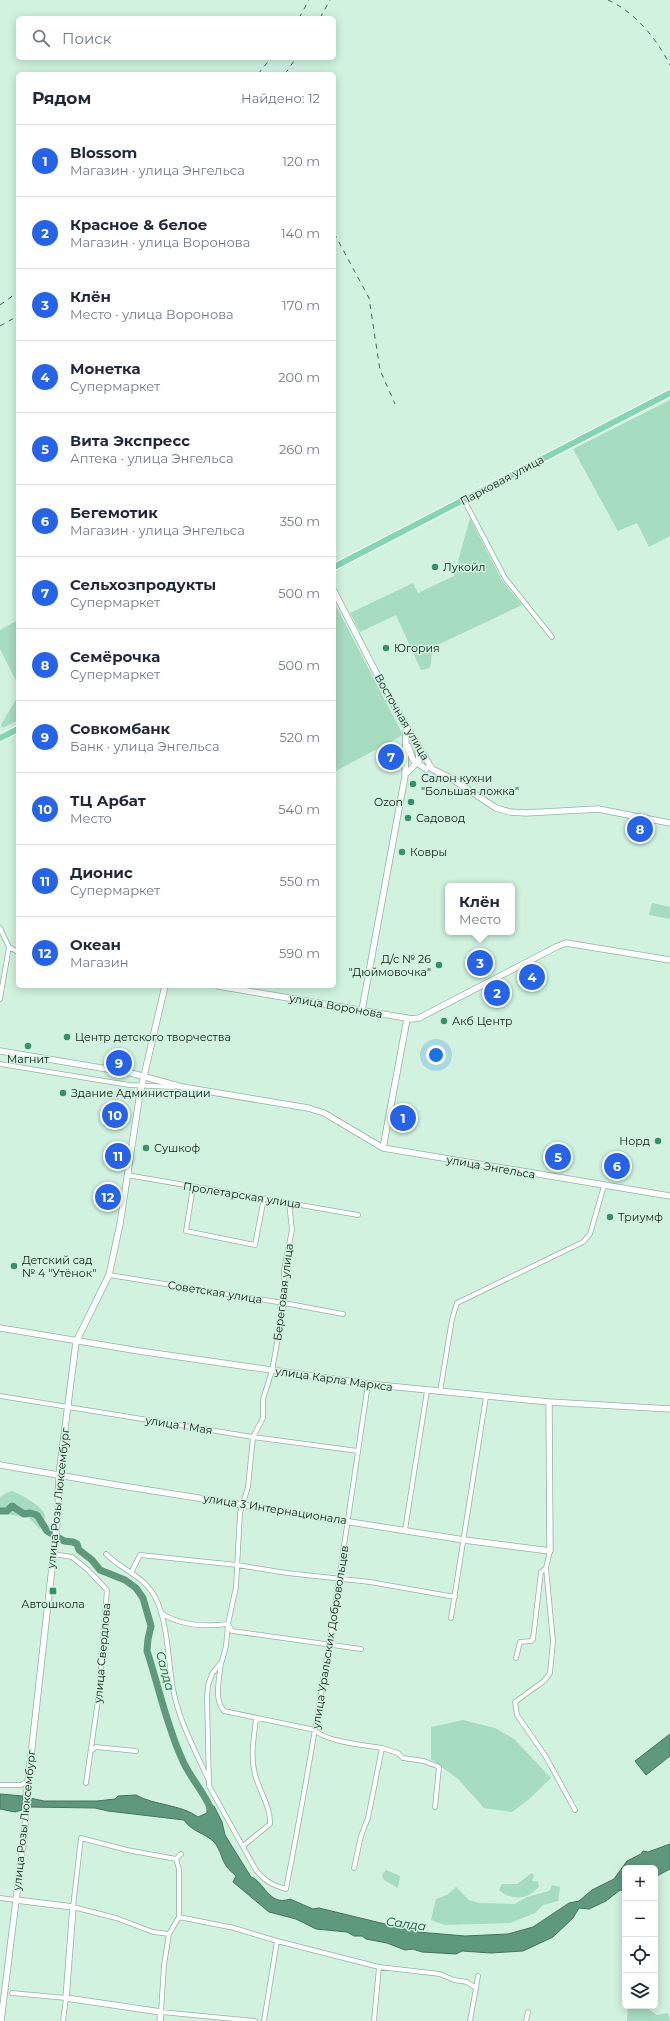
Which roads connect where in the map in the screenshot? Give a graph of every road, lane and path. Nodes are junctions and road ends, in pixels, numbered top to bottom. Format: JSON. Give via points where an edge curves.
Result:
{"nodes":[{"id":1,"x":670,"y":393,"type":"edge"},
{"id":2,"x":464,"y":500,"type":"junction"},
{"id":3,"x":336,"y":566,"type":"edge"},
{"id":4,"x":336,"y":595,"type":"edge"},
{"id":5,"x":552,"y":637,"type":"dead end"},
{"id":6,"x":405,"y":725,"type":"junction"},
{"id":7,"x":16,"y":730,"type":"edge"},
{"id":8,"x":0,"y":738,"type":"edge"},
{"id":9,"x":407,"y":740,"type":"junction"},
{"id":10,"x":411,"y":756,"type":"junction"},
{"id":11,"x":422,"y":756,"type":"junction"},
{"id":12,"x":417,"y":764,"type":"junction"},
{"id":13,"x":404,"y":766,"type":"junction"},
{"id":14,"x":429,"y":769,"type":"junction"},
{"id":15,"x":406,"y":774,"type":"junction"},
{"id":16,"x":670,"y":822,"type":"edge"},
{"id":17,"x":0,"y":928,"type":"edge"},
{"id":18,"x":9,"y":947,"type":"junction"},
{"id":19,"x":16,"y":951,"type":"edge"},
{"id":20,"x":670,"y":960,"type":"edge"},
{"id":21,"x":165,"y":988,"type":"edge"},
{"id":22,"x":230,"y":988,"type":"edge"},
{"id":23,"x":0,"y":999,"type":"edge"},
{"id":24,"x":362,"y":1010,"type":"junction"},
{"id":25,"x":407,"y":1019,"type":"junction"},
{"id":26,"x":0,"y":1050,"type":"edge"},
{"id":27,"x":0,"y":1064,"type":"edge"},
{"id":28,"x":143,"y":1076,"type":"junction"},
{"id":29,"x":141,"y":1086,"type":"junction"},
{"id":30,"x":182,"y":1087,"type":"junction"},
{"id":31,"x":383,"y":1148,"type":"junction"},
{"id":32,"x":127,"y":1175,"type":"junction"},
{"id":33,"x":604,"y":1186,"type":"junction"},
{"id":34,"x":193,"y":1187,"type":"junction"},
{"id":35,"x":670,"y":1196,"type":"edge"},
{"id":36,"x":264,"y":1198,"type":"junction"},
{"id":37,"x":289,"y":1203,"type":"junction"},
{"id":38,"x":358,"y":1215,"type":"dead end"},
{"id":39,"x":109,"y":1275,"type":"junction"},
{"id":40,"x":284,"y":1303,"type":"junction"},
{"id":41,"x":343,"y":1314,"type":"dead end"},
{"id":42,"x":0,"y":1328,"type":"edge"},
{"id":43,"x":76,"y":1342,"type":"junction"},
{"id":44,"x":272,"y":1371,"type":"junction"},
{"id":45,"x":368,"y":1384,"type":"junction"},
{"id":46,"x":427,"y":1391,"type":"junction"},
{"id":47,"x":440,"y":1392,"type":"junction"},
{"id":48,"x":0,"y":1396,"type":"edge"},
{"id":49,"x":486,"y":1397,"type":"junction"},
{"id":50,"x":549,"y":1402,"type":"junction"},
{"id":51,"x":67,"y":1407,"type":"junction"},
{"id":52,"x":670,"y":1409,"type":"edge"},
{"id":53,"x":253,"y":1437,"type":"junction"},
{"id":54,"x":358,"y":1451,"type":"junction"},
{"id":55,"x":0,"y":1465,"type":"edge"},
{"id":56,"x":59,"y":1475,"type":"junction"},
{"id":57,"x":243,"y":1505,"type":"junction"},
{"id":58,"x":348,"y":1521,"type":"junction"},
{"id":59,"x":405,"y":1530,"type":"junction"},
{"id":60,"x":464,"y":1540,"type":"junction"},
{"id":61,"x":550,"y":1551,"type":"junction"},
{"id":62,"x":53,"y":1554,"type":"junction"},
{"id":63,"x":106,"y":1554,"type":"dead end"},
{"id":64,"x":237,"y":1564,"type":"junction"},
{"id":65,"x":546,"y":1568,"type":"junction"},
{"id":66,"x":131,"y":1573,"type":"junction"},
{"id":67,"x":340,"y":1579,"type":"junction"},
{"id":68,"x":455,"y":1597,"type":"junction"},
{"id":69,"x":161,"y":1613,"type":"junction"},
{"id":70,"x":451,"y":1618,"type":"dead end"},
{"id":71,"x":228,"y":1624,"type":"junction"},
{"id":72,"x":328,"y":1645,"type":"junction"},
{"id":73,"x":361,"y":1649,"type":"dead end"},
{"id":74,"x":516,"y":1658,"type":"dead end"},
{"id":75,"x":222,"y":1661,"type":"junction"},
{"id":76,"x":256,"y":1719,"type":"junction"},
{"id":77,"x":315,"y":1730,"type":"junction"},
{"id":78,"x":382,"y":1748,"type":"junction"},
{"id":79,"x":91,"y":1751,"type":"junction"},
{"id":80,"x":136,"y":1751,"type":"dead end"},
{"id":81,"x":28,"y":1781,"type":"junction"},
{"id":82,"x":209,"y":1782,"type":"junction"},
{"id":83,"x":86,"y":1783,"type":"dead end"},
{"id":84,"x":0,"y":1785,"type":"edge"},
{"id":85,"x":435,"y":1807,"type":"dead end"},
{"id":86,"x":575,"y":1810,"type":"dead end"},
{"id":87,"x":243,"y":1846,"type":"junction"},
{"id":88,"x":181,"y":1854,"type":"dead end"},
{"id":89,"x":176,"y":1859,"type":"junction"},
{"id":90,"x":354,"y":1868,"type":"dead end"},
{"id":91,"x":286,"y":1889,"type":"joint"},
{"id":92,"x":0,"y":1898,"type":"edge"},
{"id":93,"x":16,"y":1900,"type":"junction"},
{"id":94,"x":73,"y":1907,"type":"junction"},
{"id":95,"x":178,"y":1917,"type":"junction"},
{"id":96,"x":169,"y":1934,"type":"junction"},
{"id":97,"x":277,"y":1941,"type":"junction"},
{"id":98,"x":380,"y":1967,"type":"junction"},
{"id":99,"x":478,"y":1976,"type":"dead end"},
{"id":100,"x":476,"y":1988,"type":"junction"},
{"id":101,"x":12,"y":1993,"type":"dead end"},
{"id":102,"x":66,"y":1998,"type":"junction"},
{"id":103,"x":161,"y":2012,"type":"junction"},
{"id":104,"x":528,"y":2012,"type":"dead end"},
{"id":105,"x":1,"y":2021,"type":"edge"},
{"id":106,"x":63,"y":2021,"type":"edge"},
{"id":107,"x":160,"y":2021,"type":"edge"},
{"id":108,"x":255,"y":2021,"type":"edge"},
{"id":109,"x":264,"y":2021,"type":"edge"},
{"id":110,"x":374,"y":2021,"type":"edge"},
{"id":111,"x":470,"y":2021,"type":"edge"},
{"id":112,"x":526,"y":2021,"type":"edge"}],
"edges":[{"from":1,"to":2,"type":"main road","name":"Парковая улица"},
{"from":2,"to":3,"type":"main road","name":"Парковая улица"},
{"from":2,"to":5,"type":"street","via":[[505,578]]},
{"from":4,"to":6,"type":"street","name":"Восточная улица"},
{"from":6,"to":9,"type":"street"},
{"from":6,"to":11,"type":"street","name":"Восточная улица"},
{"from":7,"to":8,"type":"main road"},
{"from":9,"to":10,"type":"street"},
{"from":9,"to":13,"type":"street"},
{"from":10,"to":11,"type":"street"},
{"from":10,"to":12,"type":"street"},
{"from":10,"to":13,"type":"street"},
{"from":11,"to":12,"type":"street"},
{"from":11,"to":14,"type":"street","name":"Восточная улица"},
{"from":12,"to":14,"type":"street"},
{"from":12,"to":15,"type":"street"},
{"from":13,"to":15,"type":"street"},
{"from":14,"to":15,"type":"street"},
{"from":14,"to":16,"type":"street","name":"Восточная улица","via":[[452,779],[496,808],[510,812],[598,809]]},
{"from":15,"to":24,"type":"street"},
{"from":17,"to":18,"type":"street"},
{"from":18,"to":19,"type":"street"},
{"from":18,"to":23,"type":"street"},
{"from":20,"to":25,"type":"street","name":"улица Воронова","via":[[566,944],[419,1018]]},
{"from":21,"to":28,"type":"street","name":"улица Розы Люксембург"},
{"from":22,"to":24,"type":"street","name":"улица Воронова"},
{"from":24,"to":25,"type":"street","name":"улица Воронова"},
{"from":25,"to":31,"type":"street"},
{"from":26,"to":28,"type":"street","name":"улица Энгельса"},
{"from":27,"to":29,"type":"street","name":"улица Энгельса"},
{"from":28,"to":29,"type":"street","name":"улица Розы Люксембург"},
{"from":28,"to":30,"type":"street","name":"улица Энгельса"},
{"from":29,"to":30,"type":"street","name":"улица Энгельса"},
{"from":29,"to":32,"type":"street","name":"улица Розы Люксембург"},
{"from":30,"to":31,"type":"street","name":"улица Энгельса","via":[[308,1108],[324,1113]]},
{"from":31,"to":33,"type":"street","name":"улица Энгельса"},
{"from":32,"to":34,"type":"street","name":"Пролетарская улица"},
{"from":32,"to":39,"type":"street","name":"улица Розы Люксембург"},
{"from":33,"to":35,"type":"street","name":"улица Энгельса"},
{"from":33,"to":47,"type":"street","via":[[590,1234],[583,1242],[457,1303]]},
{"from":34,"to":36,"type":"street","name":"Пролетарская улица"},
{"from":34,"to":36,"type":"street","via":[[186,1231],[255,1245]]},
{"from":36,"to":37,"type":"street","name":"Пролетарская улица"},
{"from":37,"to":38,"type":"street","name":"Пролетарская улица"},
{"from":37,"to":40,"type":"street","name":"Береговая улица","via":[[292,1230],[284,1270]]},
{"from":39,"to":40,"type":"street","name":"Советская улица"},
{"from":39,"to":43,"type":"street","name":"улица Розы Люксембург"},
{"from":40,"to":41,"type":"street","name":"Советская улица"},
{"from":40,"to":44,"type":"street","name":"Береговая улица"},
{"from":42,"to":43,"type":"street","name":"улица Карла Маркса"},
{"from":43,"to":44,"type":"street","name":"улица Карла Маркса"},
{"from":43,"to":51,"type":"street","name":"улица Розы Люксембург"},
{"from":44,"to":45,"type":"street","name":"улица Карла Маркса"},
{"from":44,"to":53,"type":"street","name":"Береговая улица","via":[[263,1399],[263,1418]]},
{"from":45,"to":46,"type":"street","name":"улица Карла Маркса"},
{"from":45,"to":54,"type":"street","name":"улица Уральских Добровольцев"},
{"from":46,"to":47,"type":"street","name":"улица Карла Маркса"},
{"from":46,"to":59,"type":"street"},
{"from":47,"to":49,"type":"street","name":"улица Карла Маркса"},
{"from":48,"to":51,"type":"street","name":"улица 1 Мая"},
{"from":49,"to":50,"type":"street","name":"улица Карла Маркса"},
{"from":49,"to":60,"type":"street"},
{"from":50,"to":52,"type":"street","name":"улица Карла Маркса"},
{"from":50,"to":61,"type":"street"},
{"from":51,"to":53,"type":"street","name":"улица 1 Мая"},
{"from":51,"to":56,"type":"street","name":"улица Розы Люксембург"},
{"from":53,"to":54,"type":"street","name":"улица 1 Мая"},
{"from":53,"to":57,"type":"street","name":"Береговая улица"},
{"from":54,"to":58,"type":"street","name":"улица Уральских Добровольцев"},
{"from":55,"to":56,"type":"street","name":"улица 3 Интернационала"},
{"from":56,"to":57,"type":"street","name":"улица 3 Интернационала"},
{"from":56,"to":62,"type":"street","name":"улица Розы Люксембург"},
{"from":57,"to":58,"type":"street","name":"улица 3 Интернационала"},
{"from":57,"to":64,"type":"street","name":"Береговая улица","via":[[240,1513]]},
{"from":58,"to":59,"type":"street","name":"улица 3 Интернационала"},
{"from":58,"to":67,"type":"street","name":"улица Уральских Добровольцев"},
{"from":59,"to":60,"type":"street","name":"улица 3 Интернационала"},
{"from":60,"to":61,"type":"street","name":"улица 3 Интернационала"},
{"from":60,"to":68,"type":"street"},
{"from":61,"to":65,"type":"street"},
{"from":62,"to":79,"type":"street","name":"улица Свердлова","via":[[72,1557],[107,1590],[99,1693]]},
{"from":62,"to":81,"type":"street","name":"улица Розы Люксембург"},
{"from":63,"to":66,"type":"street"},
{"from":64,"to":66,"type":"street","via":[[140,1555]]},
{"from":64,"to":67,"type":"street"},
{"from":64,"to":71,"type":"street","name":"Береговая улица","via":[[236,1587]]},
{"from":65,"to":74,"type":"street","via":[[541,1572],[533,1639],[520,1642]]},
{"from":65,"to":86,"type":"street","via":[[553,1641],[550,1673],[544,1681],[515,1702],[517,1715],[546,1757]]},
{"from":66,"to":69,"type":"street","via":[[142,1578],[155,1597]]},
{"from":67,"to":68,"type":"street"},
{"from":67,"to":72,"type":"street","name":"улица Уральских Добровольцев"},
{"from":68,"to":70,"type":"street"},
{"from":69,"to":71,"type":"street","via":[[171,1620],[181,1622],[210,1626]]},
{"from":69,"to":82,"type":"street","via":[[179,1714]]},
{"from":71,"to":72,"type":"street","via":[[232,1632]]},
{"from":71,"to":75,"type":"street","name":"Береговая улица"},
{"from":72,"to":73,"type":"street"},
{"from":72,"to":77,"type":"street","name":"улица Уральских Добровольцев"},
{"from":75,"to":76,"type":"street","name":"Береговая улица","via":[[218,1696],[220,1706],[224,1711]]},
{"from":75,"to":82,"type":"street","name":"Береговая улица","via":[[212,1674],[208,1685]]},
{"from":76,"to":77,"type":"street","name":"Береговая улица"},
{"from":76,"to":87,"type":"street","via":[[254,1772],[259,1790],[271,1814],[270,1824]]},
{"from":77,"to":78,"type":"street","name":"Береговая улица","via":[[319,1734],[348,1742]]},
{"from":77,"to":91,"type":"street","name":"улица Уральских Добровольцев"},
{"from":78,"to":85,"type":"street","via":[[398,1753],[403,1758],[424,1761],[439,1767]]},
{"from":78,"to":90,"type":"street","via":[[368,1818]]},
{"from":79,"to":80,"type":"street","via":[[96,1746]]},
{"from":79,"to":83,"type":"street","name":"улица Свердлова"},
{"from":81,"to":84,"type":"street","via":[[21,1786]]},
{"from":81,"to":93,"type":"street","name":"улица Розы Люксембург"},
{"from":82,"to":87,"type":"street","name":"Береговая улица","via":[[214,1797]]},
{"from":87,"to":91,"type":"street","name":"Береговая улица","via":[[263,1879]]},
{"from":88,"to":89,"type":"street"},
{"from":89,"to":94,"type":"street","via":[[80,1838]]},
{"from":89,"to":95,"type":"street","via":[[179,1869]]},
{"from":92,"to":93,"type":"street"},
{"from":93,"to":94,"type":"street"},
{"from":93,"to":105,"type":"street","name":"улица Розы Люксембург"},
{"from":94,"to":96,"type":"street","via":[[116,1918],[153,1932]]},
{"from":94,"to":102,"type":"street"},
{"from":95,"to":96,"type":"street"},
{"from":95,"to":97,"type":"street","via":[[234,1928]]},
{"from":96,"to":103,"type":"street"},
{"from":97,"to":98,"type":"street"},
{"from":97,"to":109,"type":"street"},
{"from":98,"to":100,"type":"street","via":[[440,1974],[467,1982]]},
{"from":98,"to":110,"type":"street"},
{"from":99,"to":100,"type":"street"},
{"from":100,"to":111,"type":"street"},
{"from":101,"to":102,"type":"street"},
{"from":102,"to":103,"type":"street"},
{"from":102,"to":106,"type":"street"},
{"from":103,"to":107,"type":"street"},
{"from":103,"to":108,"type":"street"},
{"from":104,"to":112,"type":"street"}]}
